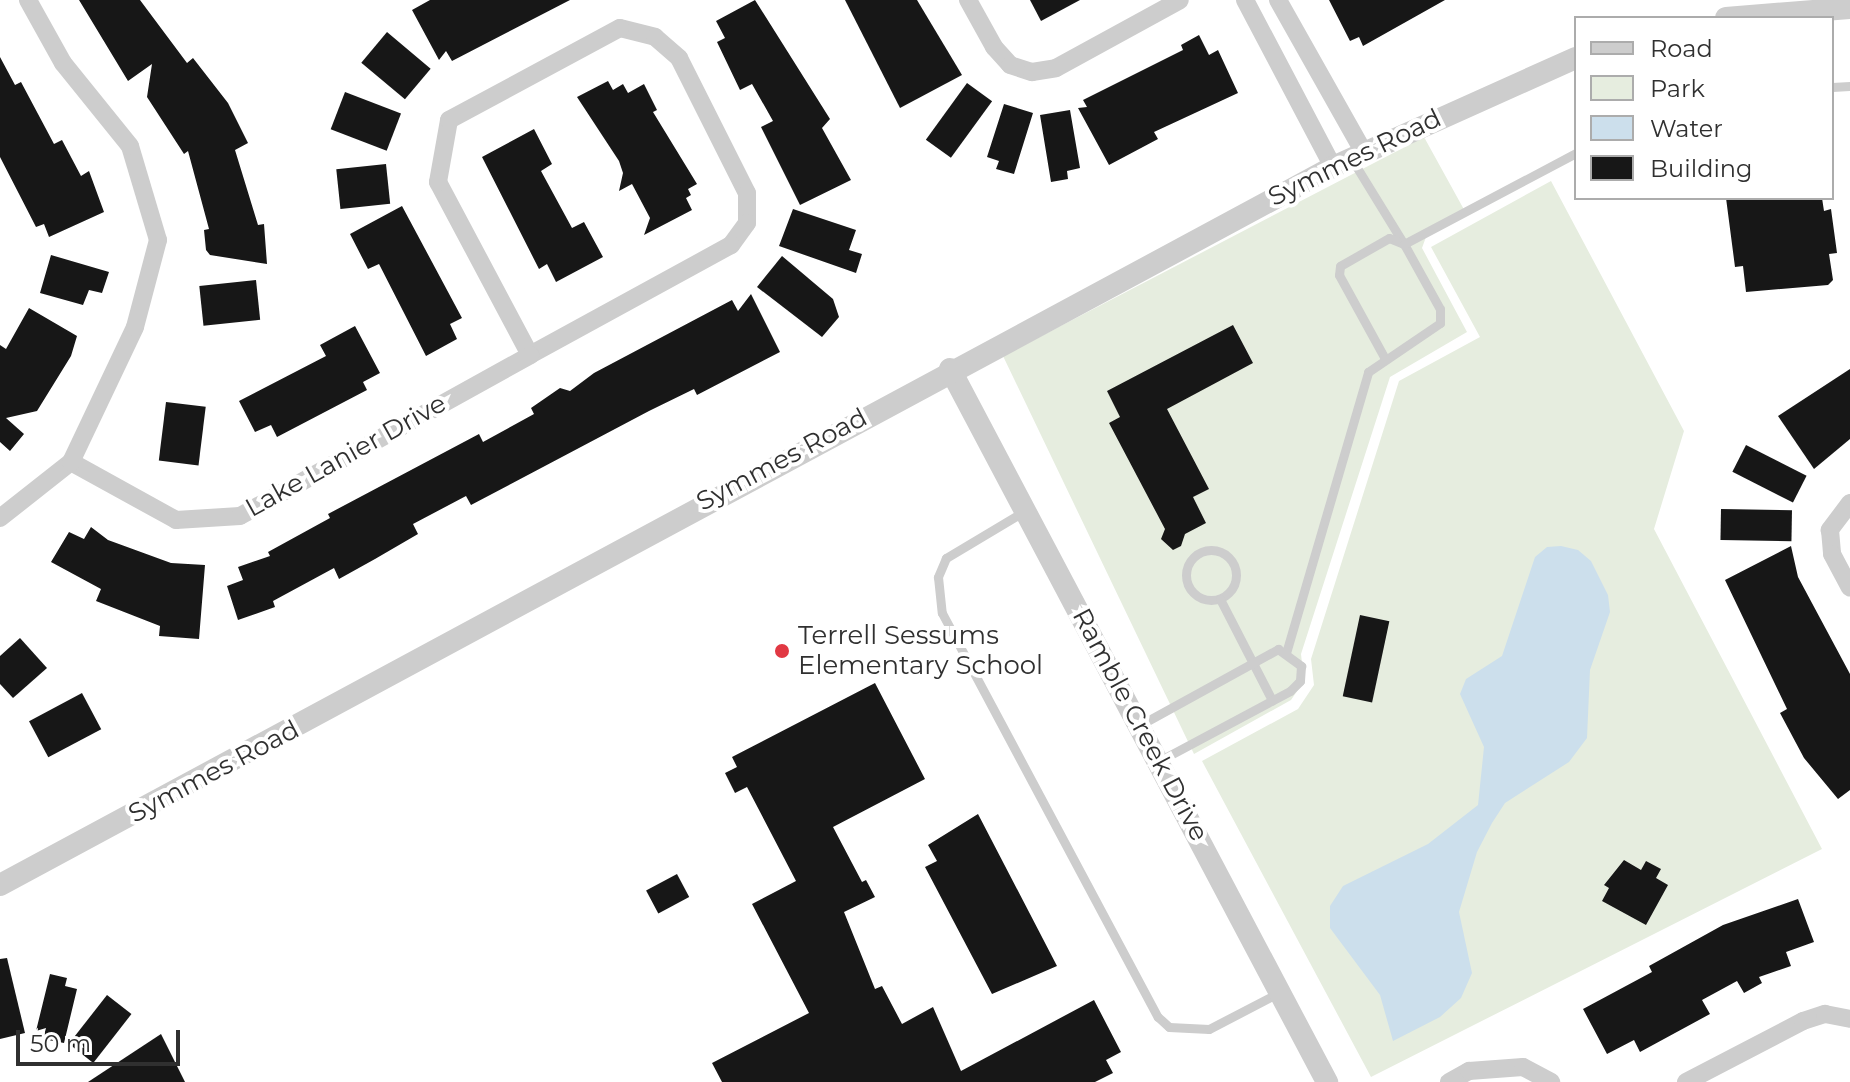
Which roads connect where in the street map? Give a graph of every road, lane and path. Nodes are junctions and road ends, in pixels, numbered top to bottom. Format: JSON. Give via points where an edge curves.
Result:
{"nodes":[{"id":1,"x":28,"y":0,"type":"edge"},
{"id":2,"x":968,"y":0,"type":"edge"},
{"id":3,"x":1180,"y":0,"type":"edge"},
{"id":4,"x":1245,"y":0,"type":"edge"},
{"id":5,"x":1278,"y":0,"type":"edge"},
{"id":6,"x":1850,"y":8,"type":"edge"},
{"id":7,"x":1751,"y":16,"type":"edge"},
{"id":8,"x":1295,"y":31,"type":"junction"},
{"id":9,"x":1267,"y":47,"type":"junction"},
{"id":10,"x":1574,"y":59,"type":"edge"},
{"id":11,"x":1574,"y":154,"type":"edge"},
{"id":12,"x":1349,"y":159,"type":"junction"},
{"id":13,"x":1404,"y":244,"type":"junction"},
{"id":14,"x":530,"y":355,"type":"junction"},
{"id":15,"x":1384,"y":357,"type":"junction"},
{"id":16,"x":950,"y":369,"type":"junction"},
{"id":17,"x":71,"y":462,"type":"junction"},
{"id":18,"x":1850,"y":503,"type":"edge"},
{"id":19,"x":1026,"y":511,"type":"junction"},
{"id":20,"x":0,"y":518,"type":"edge"},
{"id":21,"x":1850,"y":588,"type":"edge"},
{"id":22,"x":1220,"y":599,"type":"junction"},
{"id":23,"x":1286,"y":653,"type":"junction"},
{"id":24,"x":1252,"y":662,"type":"junction"},
{"id":25,"x":1272,"y":700,"type":"junction"},
{"id":26,"x":1140,"y":725,"type":"junction"},
{"id":27,"x":1158,"y":761,"type":"junction"},
{"id":28,"x":0,"y":885,"type":"edge"},
{"id":29,"x":1282,"y":991,"type":"junction"},
{"id":30,"x":1850,"y":1019,"type":"edge"},
{"id":31,"x":1523,"y":1067,"type":"junction"},
{"id":32,"x":1327,"y":1082,"type":"edge"},
{"id":33,"x":1449,"y":1082,"type":"edge"},
{"id":34,"x":1505,"y":1082,"type":"edge"},
{"id":35,"x":1551,"y":1082,"type":"edge"},
{"id":36,"x":1686,"y":1082,"type":"edge"}],
"edges":[{"from":1,"to":17,"type":"street","via":[[63,63],[130,146],[158,240],[135,327]]},
{"from":2,"to":3,"type":"street","via":[[1010,65],[1032,72],[1056,68]]},
{"from":4,"to":9,"type":"street"},
{"from":5,"to":8,"type":"street"},
{"from":6,"to":7,"type":"street"},
{"from":8,"to":9,"type":"street"},
{"from":8,"to":12,"type":"street"},
{"from":9,"to":12,"type":"street"},
{"from":10,"to":12,"type":"street","name":"Symmes Road"},
{"from":11,"to":13,"type":"lane"},
{"from":12,"to":13,"type":"lane"},
{"from":12,"to":16,"type":"street","name":"Symmes Road"},
{"from":13,"to":15,"type":"lane","via":[[1440,309],[1440,323]]},
{"from":13,"to":15,"type":"lane","via":[[1389,238],[1340,266],[1339,275]]},
{"from":14,"to":14,"type":"street","name":"Lake Lanier Drive","via":[[731,245],[747,223],[747,193],[679,58],[655,37],[620,28],[449,120],[438,182]]},
{"from":14,"to":17,"type":"street","name":"Lake Lanier Drive","via":[[240,516],[176,520]]},
{"from":15,"to":23,"type":"lane","via":[[1368,372]]},
{"from":16,"to":19,"type":"street","name":"Ramble Creek Drive"},
{"from":16,"to":28,"type":"street","name":"Symmes Road","via":[[304,726]]},
{"from":17,"to":20,"type":"street"},
{"from":18,"to":21,"type":"street","via":[[1830,530],[1832,554]]},
{"from":19,"to":26,"type":"street","name":"Ramble Creek Drive"},
{"from":19,"to":29,"type":"lane","via":[[946,558],[937,596],[957,641],[1158,1017],[1169,1027],[1209,1029]]},
{"from":22,"to":22,"type":"lane","via":[[1199,597],[1187,585],[1186,568],[1203,550],[1227,555],[1236,569],[1235,585]]},
{"from":22,"to":24,"type":"lane"},
{"from":23,"to":24,"type":"lane","via":[[1278,649]]},
{"from":23,"to":25,"type":"lane","via":[[1301,666],[1300,681]]},
{"from":24,"to":25,"type":"lane"},
{"from":24,"to":26,"type":"lane"},
{"from":25,"to":27,"type":"lane"},
{"from":26,"to":27,"type":"street","name":"Ramble Creek Drive"},
{"from":27,"to":29,"type":"street","name":"Ramble Creek Drive"},
{"from":29,"to":32,"type":"street","name":"Ramble Creek Drive"},
{"from":30,"to":36,"type":"street","via":[[1825,1014],[1803,1021]]},
{"from":31,"to":33,"type":"street","via":[[1469,1071]]},
{"from":31,"to":34,"type":"street"},
{"from":31,"to":35,"type":"street"}]}
